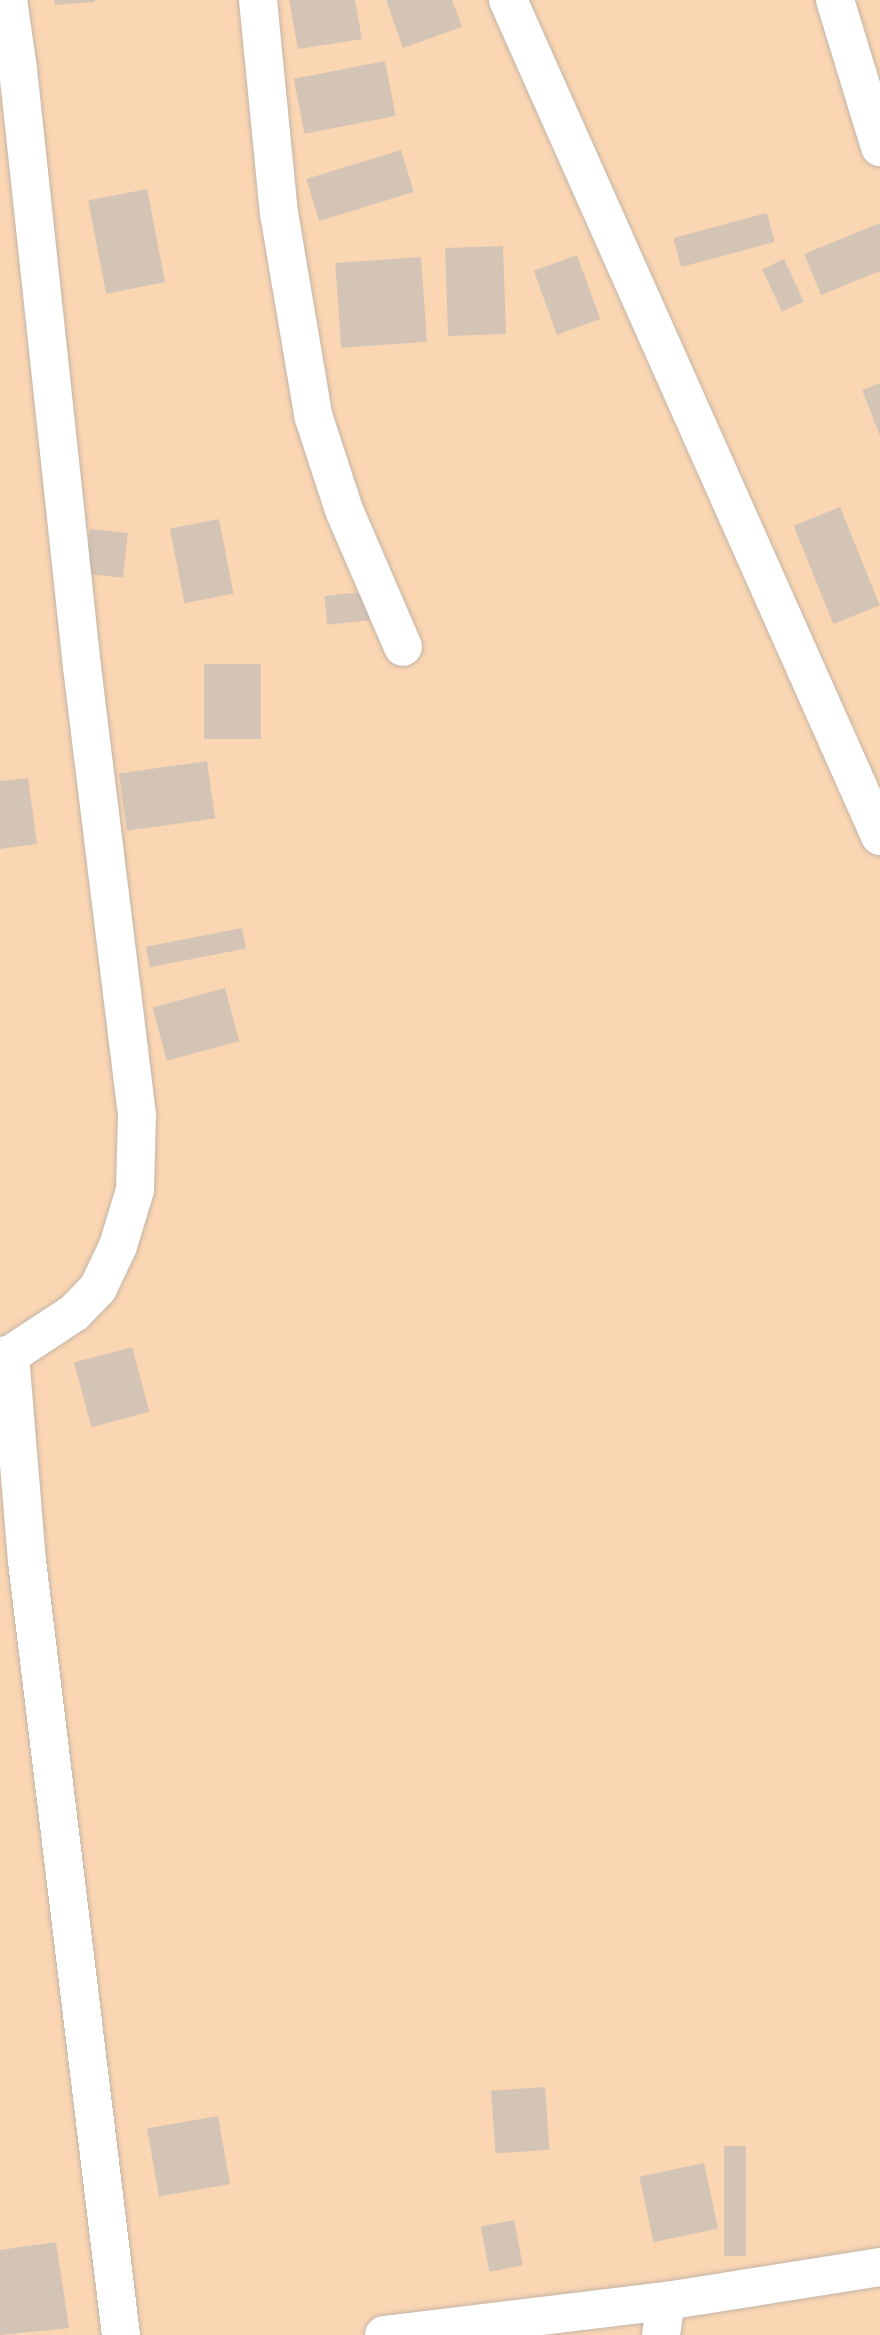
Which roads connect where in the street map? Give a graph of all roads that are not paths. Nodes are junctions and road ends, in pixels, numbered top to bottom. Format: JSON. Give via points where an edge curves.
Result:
{"nodes":[{"id":1,"x":8,"y":0,"type":"edge"},
{"id":2,"x":258,"y":0,"type":"edge"},
{"id":3,"x":508,"y":0,"type":"edge"},
{"id":4,"x":835,"y":0,"type":"edge"},
{"id":5,"x":880,"y":147,"type":"edge"},
{"id":6,"x":404,"y":647,"type":"dead end"},
{"id":7,"x":880,"y":836,"type":"edge"},
{"id":8,"x":5,"y":1356,"type":"edge"},
{"id":9,"x":880,"y":2267,"type":"edge"},
{"id":10,"x":663,"y":2318,"type":"edge"},
{"id":11,"x":121,"y":2335,"type":"edge"},
{"id":12,"x":384,"y":2335,"type":"edge"}],
"edges":[{"from":1,"to":8,"type":"street","via":[[137,1115],[135,1190],[118,1246],[98,1288],[74,1313]]},
{"from":2,"to":6,"type":"street","via":[[279,213],[313,415],[344,510]]},
{"from":3,"to":7,"type":"street"},
{"from":4,"to":5,"type":"street"},
{"from":8,"to":11,"type":"street"},
{"from":9,"to":10,"type":"street"},
{"from":10,"to":12,"type":"street"}]}
